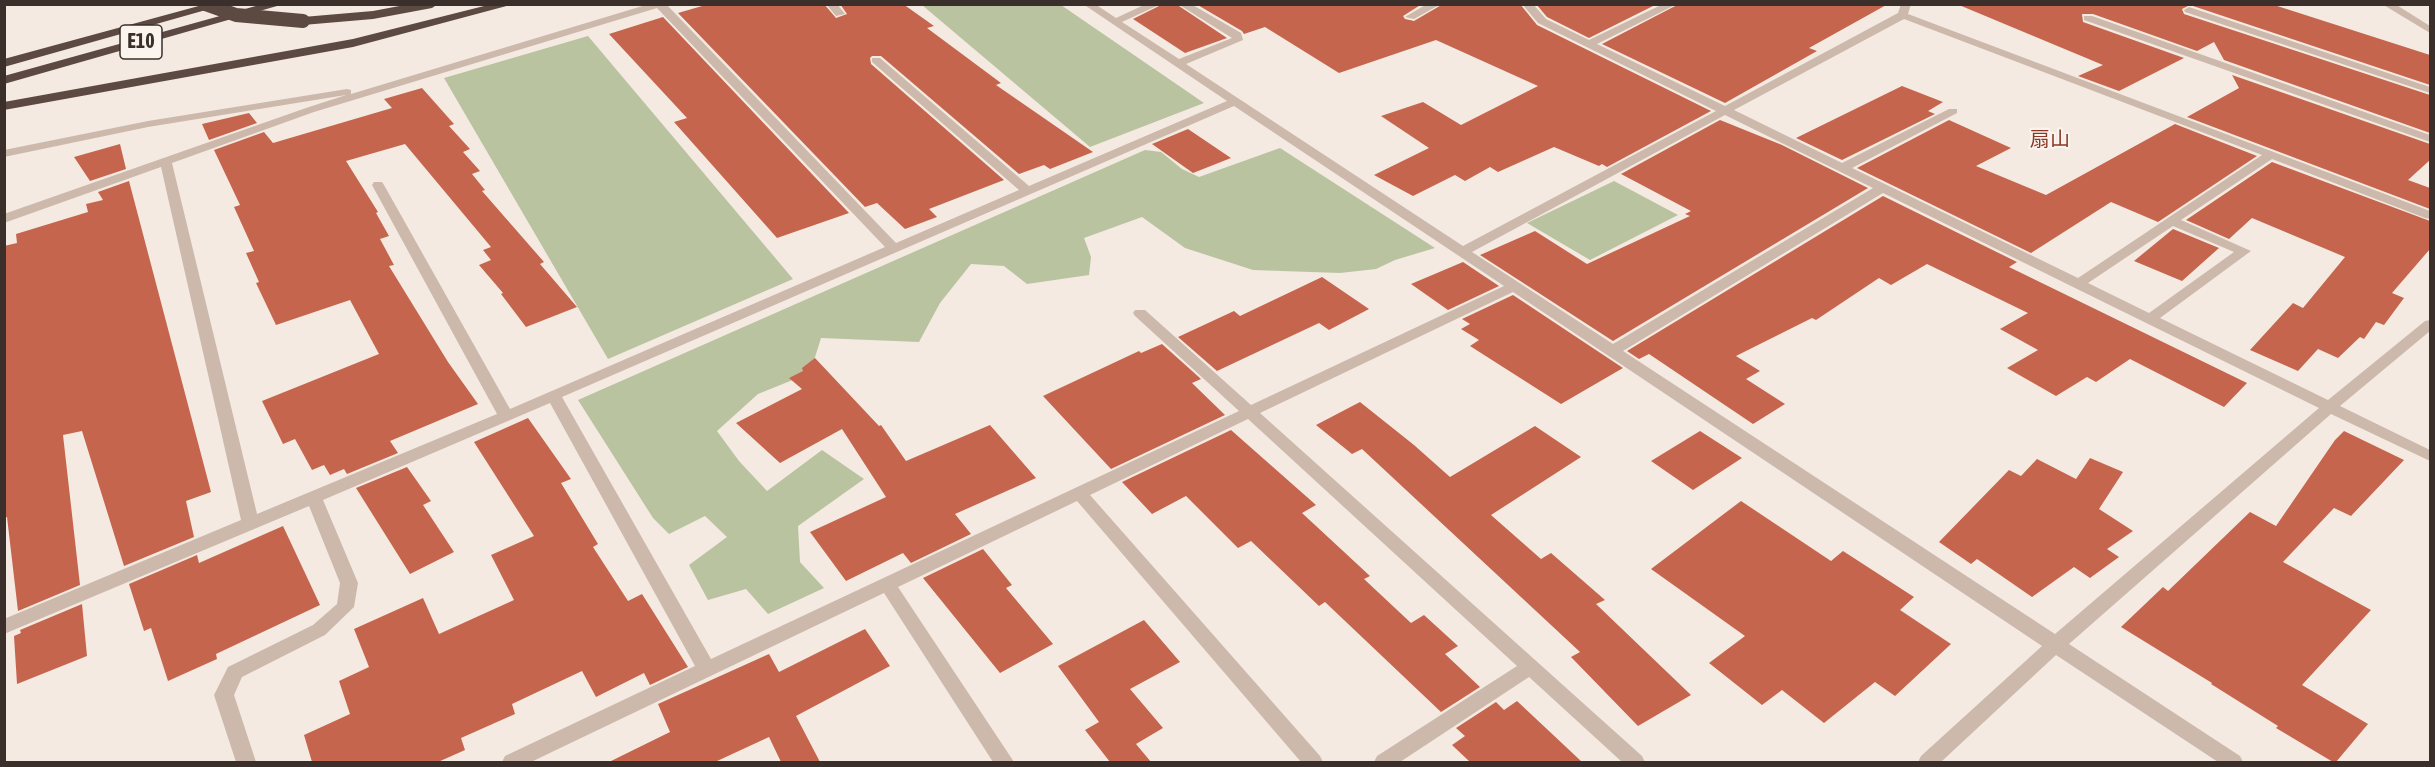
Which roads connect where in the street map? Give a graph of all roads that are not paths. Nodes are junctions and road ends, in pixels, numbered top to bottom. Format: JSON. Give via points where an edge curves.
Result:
{"nodes":[{"id":1,"x":205,"y":4,"type":"edge"},
{"id":2,"x":221,"y":4,"type":"edge"},
{"id":3,"x":278,"y":4,"type":"edge"},
{"id":4,"x":432,"y":4,"type":"edge"},
{"id":5,"x":508,"y":4,"type":"edge"},
{"id":6,"x":831,"y":4,"type":"edge"},
{"id":7,"x":1089,"y":4,"type":"edge"},
{"id":8,"x":1156,"y":4,"type":"edge"},
{"id":9,"x":1183,"y":4,"type":"edge"},
{"id":10,"x":1436,"y":4,"type":"edge"},
{"id":11,"x":1527,"y":4,"type":"edge"},
{"id":12,"x":1672,"y":4,"type":"edge"},
{"id":13,"x":2387,"y":4,"type":"edge"},
{"id":14,"x":660,"y":5,"type":"edge"},
{"id":15,"x":1905,"y":10,"type":"edge"},
{"id":16,"x":2189,"y":10,"type":"dead end"},
{"id":17,"x":840,"y":14,"type":"dead end"},
{"id":18,"x":1410,"y":17,"type":"dead end"},
{"id":19,"x":2088,"y":18,"type":"dead end"},
{"id":20,"x":1114,"y":22,"type":"junction"},
{"id":21,"x":2430,"y":30,"type":"edge"},
{"id":22,"x":1588,"y":44,"type":"junction"},
{"id":23,"x":876,"y":60,"type":"dead end"},
{"id":24,"x":4,"y":63,"type":"edge"},
{"id":25,"x":1177,"y":64,"type":"junction"},
{"id":26,"x":4,"y":80,"type":"edge"},
{"id":27,"x":378,"y":89,"type":"junction"},
{"id":28,"x":2430,"y":90,"type":"edge"},
{"id":29,"x":1234,"y":102,"type":"junction"},
{"id":30,"x":4,"y":106,"type":"edge"},
{"id":31,"x":1726,"y":111,"type":"junction"},
{"id":32,"x":1953,"y":111,"type":"dead end"},
{"id":33,"x":2430,"y":139,"type":"edge"},
{"id":34,"x":4,"y":154,"type":"edge"},
{"id":35,"x":2270,"y":155,"type":"junction"},
{"id":36,"x":166,"y":162,"type":"junction"},
{"id":37,"x":1842,"y":168,"type":"junction"},
{"id":38,"x":378,"y":185,"type":"dead end"},
{"id":39,"x":1882,"y":188,"type":"junction"},
{"id":40,"x":1026,"y":190,"type":"junction"},
{"id":41,"x":2430,"y":215,"type":"edge"},
{"id":42,"x":4,"y":219,"type":"edge"},
{"id":43,"x":2172,"y":221,"type":"junction"},
{"id":44,"x":893,"y":248,"type":"junction"},
{"id":45,"x":1461,"y":252,"type":"junction"},
{"id":46,"x":2078,"y":284,"type":"junction"},
{"id":47,"x":1513,"y":287,"type":"junction"},
{"id":48,"x":1140,"y":313,"type":"dead end"},
{"id":49,"x":2150,"y":319,"type":"junction"},
{"id":50,"x":2430,"y":324,"type":"edge"},
{"id":51,"x":1611,"y":352,"type":"junction"},
{"id":52,"x":554,"y":396,"type":"junction"},
{"id":53,"x":2329,"y":407,"type":"junction"},
{"id":54,"x":1249,"y":412,"type":"junction"},
{"id":55,"x":506,"y":416,"type":"junction"},
{"id":56,"x":2430,"y":456,"type":"edge"},
{"id":57,"x":1079,"y":493,"type":"junction"},
{"id":58,"x":314,"y":498,"type":"junction"},
{"id":59,"x":251,"y":525,"type":"junction"},
{"id":60,"x":887,"y":584,"type":"junction"},
{"id":61,"x":4,"y":627,"type":"edge"},
{"id":62,"x":2054,"y":646,"type":"junction"},
{"id":63,"x":1530,"y":667,"type":"junction"},
{"id":64,"x":706,"y":670,"type":"junction"},
{"id":65,"x":246,"y":762,"type":"edge"},
{"id":66,"x":512,"y":762,"type":"edge"},
{"id":67,"x":1004,"y":762,"type":"edge"},
{"id":68,"x":1313,"y":762,"type":"edge"},
{"id":69,"x":1384,"y":762,"type":"edge"},
{"id":70,"x":1635,"y":762,"type":"edge"},
{"id":71,"x":1928,"y":762,"type":"edge"},
{"id":72,"x":2233,"y":762,"type":"edge"}],
"edges":[{"from":1,"to":4,"type":"highway","bridge":true,"via":[[237,15],[303,21],[373,15]]},
{"from":2,"to":24,"type":"highway","number":"E10"},
{"from":3,"to":26,"type":"highway","number":"E10"},
{"from":5,"to":30,"type":"highway","via":[[353,43]]},
{"from":6,"to":17,"type":"street"},
{"from":7,"to":20,"type":"street"},
{"from":8,"to":20,"type":"street"},
{"from":9,"to":25,"type":"street","via":[[1238,40]]},
{"from":10,"to":18,"type":"street"},
{"from":11,"to":22,"type":"street","via":[[1542,21]]},
{"from":12,"to":22,"type":"street"},
{"from":13,"to":21,"type":"street"},
{"from":14,"to":27,"type":"street"},
{"from":14,"to":44,"type":"street"},
{"from":15,"to":31,"type":"street"},
{"from":15,"to":35,"type":"street"},
{"from":16,"to":28,"type":"street"},
{"from":19,"to":33,"type":"street"},
{"from":20,"to":25,"type":"street"},
{"from":22,"to":31,"type":"street"},
{"from":23,"to":40,"type":"street"},
{"from":25,"to":29,"type":"street"},
{"from":27,"to":34,"type":"street","via":[[148,124]]},
{"from":27,"to":36,"type":"street"},
{"from":29,"to":40,"type":"street"},
{"from":29,"to":45,"type":"street"},
{"from":31,"to":37,"type":"street"},
{"from":31,"to":45,"type":"street"},
{"from":32,"to":37,"type":"street"},
{"from":35,"to":41,"type":"street"},
{"from":35,"to":43,"type":"street"},
{"from":36,"to":42,"type":"street"},
{"from":36,"to":59,"type":"street"},
{"from":37,"to":39,"type":"street"},
{"from":38,"to":55,"type":"street"},
{"from":39,"to":46,"type":"street"},
{"from":39,"to":51,"type":"street"},
{"from":40,"to":44,"type":"street"},
{"from":43,"to":46,"type":"street"},
{"from":43,"to":49,"type":"street","via":[[2244,251]]},
{"from":44,"to":52,"type":"street"},
{"from":45,"to":47,"type":"street"},
{"from":46,"to":49,"type":"street"},
{"from":47,"to":51,"type":"street"},
{"from":47,"to":54,"type":"street"},
{"from":48,"to":54,"type":"street"},
{"from":49,"to":53,"type":"street"},
{"from":50,"to":53,"type":"street"},
{"from":51,"to":62,"type":"street"},
{"from":52,"to":55,"type":"street"},
{"from":52,"to":64,"type":"street"},
{"from":53,"to":56,"type":"street"},
{"from":53,"to":62,"type":"street"},
{"from":54,"to":57,"type":"street"},
{"from":54,"to":63,"type":"street"},
{"from":55,"to":58,"type":"street"},
{"from":57,"to":60,"type":"street"},
{"from":57,"to":68,"type":"street"},
{"from":58,"to":59,"type":"street"},
{"from":58,"to":65,"type":"street","via":[[349,583],[345,607],[320,630],[235,672],[224,695]]},
{"from":59,"to":61,"type":"street"},
{"from":60,"to":64,"type":"street"},
{"from":60,"to":67,"type":"street"},
{"from":62,"to":71,"type":"street"},
{"from":62,"to":72,"type":"street"},
{"from":63,"to":69,"type":"street"},
{"from":63,"to":70,"type":"street"},
{"from":64,"to":66,"type":"street"}]}
